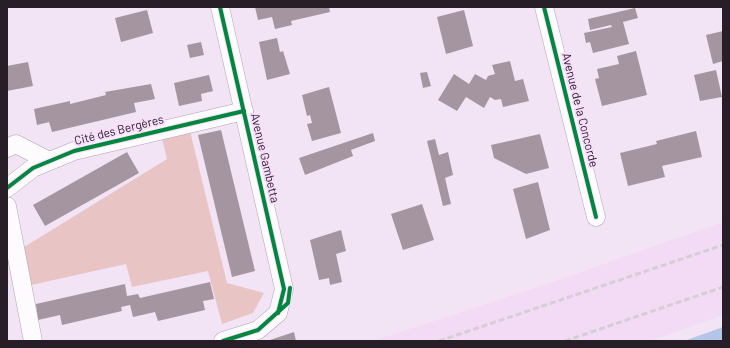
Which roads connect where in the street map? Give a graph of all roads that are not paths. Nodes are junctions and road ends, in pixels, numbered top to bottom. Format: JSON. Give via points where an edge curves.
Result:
{"nodes":[{"id":1,"x":220,"y":7,"type":"edge"},
{"id":2,"x":544,"y":7,"type":"edge"},
{"id":3,"x":244,"y":111,"type":"junction"},
{"id":4,"x":7,"y":148,"type":"edge"},
{"id":5,"x":49,"y":161,"type":"junction"},
{"id":6,"x":7,"y":188,"type":"edge"},
{"id":7,"x":7,"y":206,"type":"edge"},
{"id":8,"x":596,"y":217,"type":"dead end"},
{"id":9,"x":33,"y":341,"type":"edge"},
{"id":10,"x":223,"y":341,"type":"edge"}],
"edges":[{"from":1,"to":3,"type":"street","name":"Avenue Gambetta"},
{"from":2,"to":8,"type":"street","name":"Avenue de la Concorde"},
{"from":3,"to":5,"type":"street","name":"Cité des Bergères","via":[[74,151]]},
{"from":3,"to":10,"type":"street","name":"Avenue Gambetta","via":[[284,289],[278,313],[258,330]]},
{"from":4,"to":5,"type":"street","via":[[16,144]]},
{"from":5,"to":6,"type":"street","name":"Cité des Bergères","via":[[34,168]]},
{"from":7,"to":9,"type":"street"}]}
